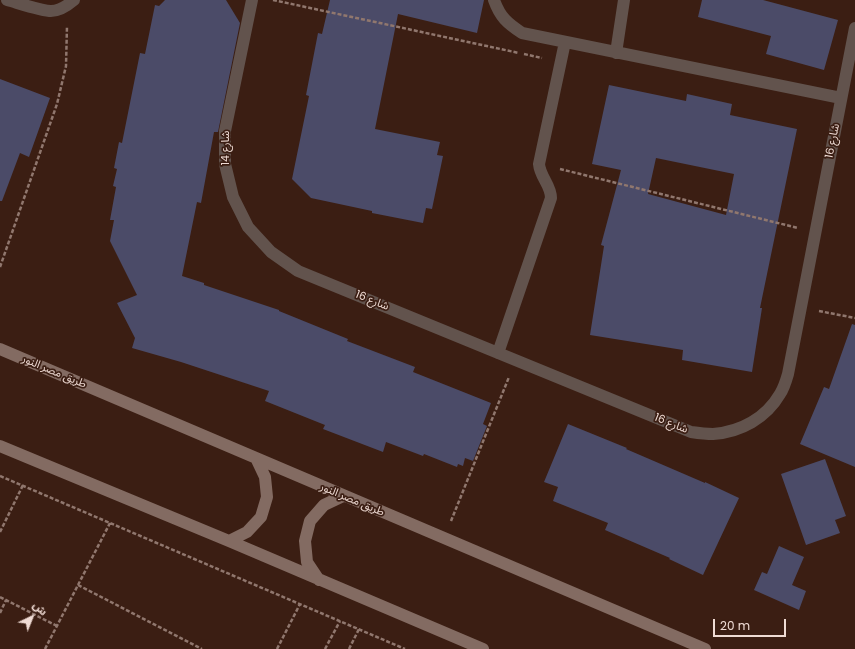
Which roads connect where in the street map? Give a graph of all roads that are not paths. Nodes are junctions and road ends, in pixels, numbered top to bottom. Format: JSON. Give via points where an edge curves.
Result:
{"nodes":[{"id":1,"x":7,"y":0,"type":"edge"},
{"id":2,"x":252,"y":0,"type":"edge"},
{"id":3,"x":494,"y":0,"type":"edge"},
{"id":4,"x":624,"y":0,"type":"edge"},
{"id":5,"x":71,"y":3,"type":"edge"},
{"id":6,"x":855,"y":28,"type":"edge"},
{"id":7,"x":565,"y":42,"type":"junction"},
{"id":8,"x":616,"y":53,"type":"junction"},
{"id":9,"x":841,"y":98,"type":"junction"},
{"id":10,"x":298,"y":271,"type":"joint"},
{"id":11,"x":0,"y":349,"type":"edge"},
{"id":12,"x":498,"y":353,"type":"junction"},
{"id":13,"x":0,"y":446,"type":"edge"},
{"id":14,"x":256,"y":458,"type":"junction"},
{"id":15,"x":343,"y":496,"type":"junction"},
{"id":16,"x":229,"y":541,"type":"junction"},
{"id":17,"x":319,"y":580,"type":"junction"},
{"id":18,"x":483,"y":649,"type":"edge"},
{"id":19,"x":705,"y":649,"type":"edge"}],
"edges":[{"from":1,"to":5,"type":"street","via":[[50,11]]},
{"from":2,"to":10,"type":"street","name":"شارع 14","via":[[225,131],[225,164],[233,197],[248,227],[271,252]]},
{"from":3,"to":7,"type":"street","via":[[500,14],[509,25],[522,33]]},
{"from":4,"to":8,"type":"street"},
{"from":6,"to":9,"type":"street","name":"شارع 16"},
{"from":7,"to":8,"type":"street"},
{"from":7,"to":12,"type":"street","via":[[539,164],[551,198]]},
{"from":8,"to":9,"type":"street"},
{"from":9,"to":12,"type":"street","name":"شارع 16","via":[[788,374],[780,394],[768,410],[752,423],[733,431],[712,434],[691,432]]},
{"from":10,"to":12,"type":"street","name":"شارع 16"},
{"from":11,"to":14,"type":"street","name":"طريق مصر النور"},
{"from":13,"to":16,"type":"street"},
{"from":14,"to":15,"type":"street","name":"طريق مصر النور"},
{"from":14,"to":16,"type":"street","via":[[266,477],[267,497],[261,517],[247,532]]},
{"from":15,"to":17,"type":"street","via":[[324,505],[310,521],[305,541],[307,562]]},
{"from":15,"to":19,"type":"street","name":"طريق مصر النور"},
{"from":16,"to":17,"type":"street"},
{"from":17,"to":18,"type":"street"}]}
